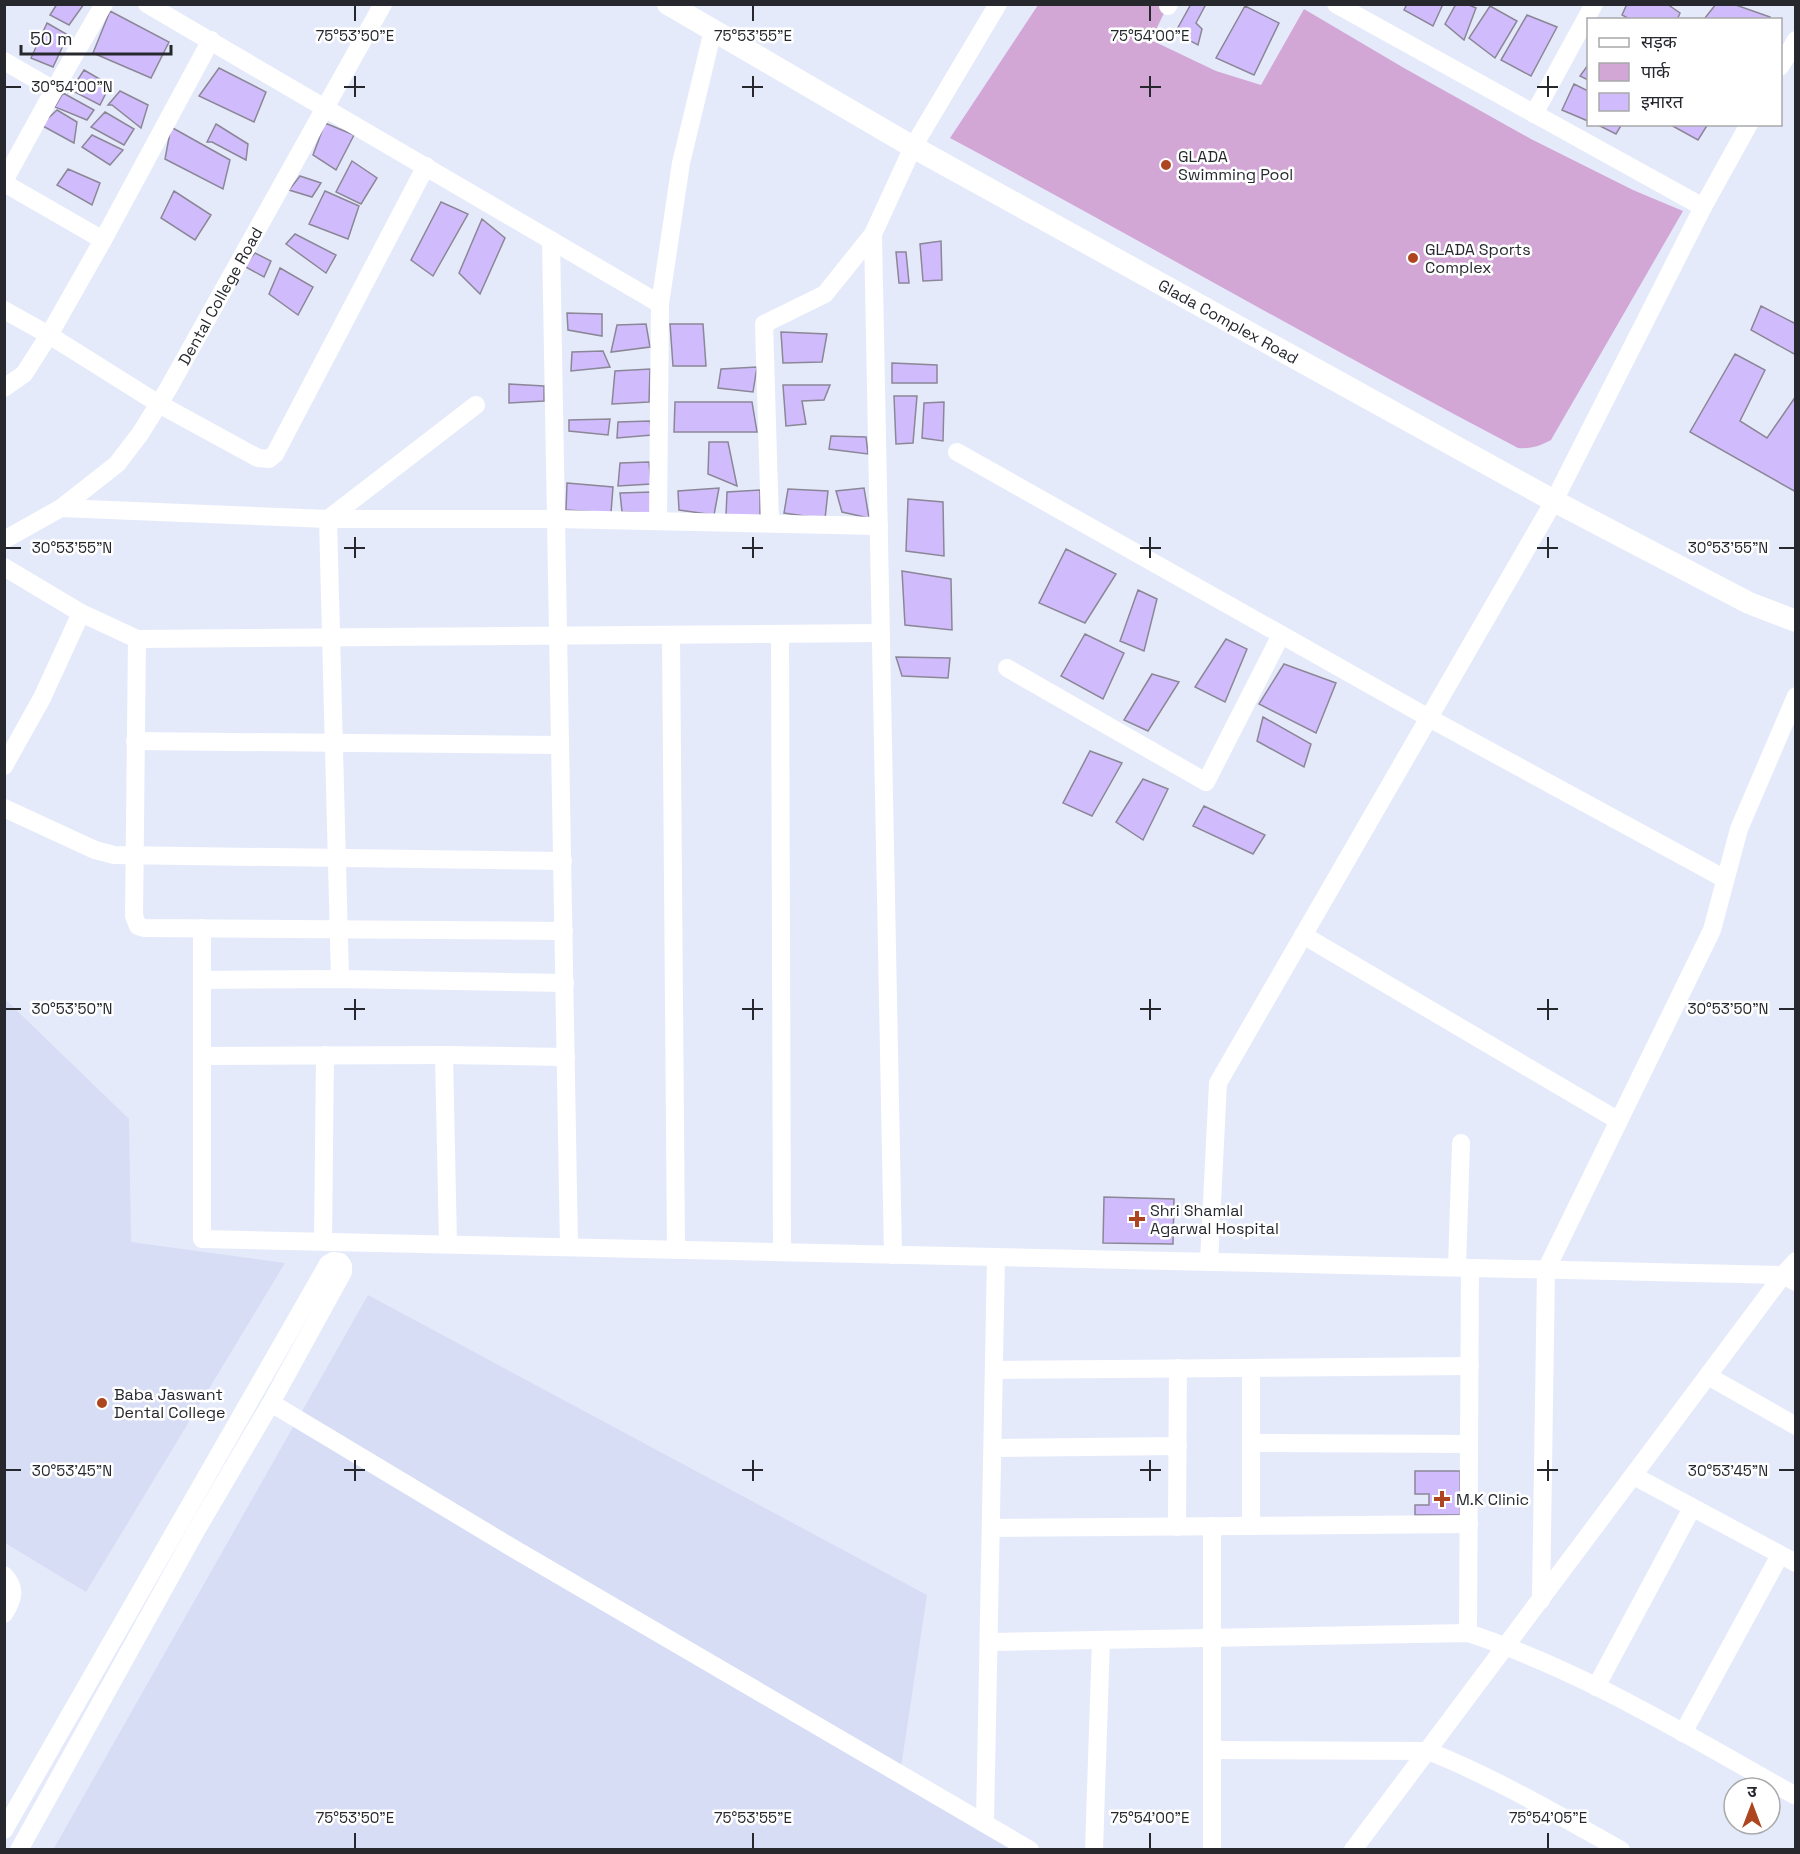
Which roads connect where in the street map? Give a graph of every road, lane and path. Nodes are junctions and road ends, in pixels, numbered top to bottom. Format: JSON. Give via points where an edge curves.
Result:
{"nodes":[{"id":1,"x":104,"y":4,"type":"edge"},
{"id":2,"x":147,"y":4,"type":"edge"},
{"id":3,"x":383,"y":4,"type":"edge"},
{"id":4,"x":668,"y":4,"type":"edge"},
{"id":5,"x":998,"y":4,"type":"edge"},
{"id":6,"x":1336,"y":4,"type":"edge"},
{"id":7,"x":1594,"y":4,"type":"edge"},
{"id":8,"x":713,"y":30,"type":"junction"},
{"id":9,"x":211,"y":40,"type":"junction"},
{"id":10,"x":1796,"y":40,"type":"edge"},
{"id":11,"x":4,"y":61,"type":"edge"},
{"id":12,"x":1782,"y":64,"type":"edge"},
{"id":13,"x":54,"y":90,"type":"junction"},
{"id":14,"x":326,"y":107,"type":"junction"},
{"id":15,"x":1534,"y":114,"type":"junction"},
{"id":16,"x":1748,"y":126,"type":"edge"},
{"id":17,"x":913,"y":147,"type":"junction"},
{"id":18,"x":426,"y":166,"type":"junction"},
{"id":19,"x":4,"y":182,"type":"edge"},
{"id":20,"x":1703,"y":207,"type":"junction"},
{"id":21,"x":873,"y":234,"type":"junction"},
{"id":22,"x":103,"y":240,"type":"junction"},
{"id":23,"x":551,"y":240,"type":"junction"},
{"id":24,"x":660,"y":304,"type":"junction"},
{"id":25,"x":4,"y":310,"type":"edge"},
{"id":26,"x":49,"y":335,"type":"junction"},
{"id":27,"x":4,"y":388,"type":"edge"},
{"id":28,"x":159,"y":404,"type":"junction"},
{"id":29,"x":476,"y":405,"type":"dead end"},
{"id":30,"x":957,"y":452,"type":"dead end"},
{"id":31,"x":1554,"y":501,"type":"junction"},
{"id":32,"x":61,"y":508,"type":"junction"},
{"id":33,"x":328,"y":519,"type":"junction"},
{"id":34,"x":556,"y":519,"type":"junction"},
{"id":35,"x":658,"y":521,"type":"junction"},
{"id":36,"x":770,"y":523,"type":"junction"},
{"id":37,"x":879,"y":526,"type":"junction"},
{"id":38,"x":4,"y":540,"type":"edge"},
{"id":39,"x":4,"y":567,"type":"edge"},
{"id":40,"x":81,"y":613,"type":"junction"},
{"id":41,"x":1796,"y":621,"type":"edge"},
{"id":42,"x":881,"y":633,"type":"junction"},
{"id":43,"x":670,"y":634,"type":"junction"},
{"id":44,"x":780,"y":634,"type":"junction"},
{"id":45,"x":1281,"y":635,"type":"junction"},
{"id":46,"x":558,"y":636,"type":"junction"},
{"id":47,"x":331,"y":637,"type":"junction"},
{"id":48,"x":137,"y":639,"type":"junction"},
{"id":49,"x":1007,"y":668,"type":"dead end"},
{"id":50,"x":1796,"y":696,"type":"edge"},
{"id":51,"x":1429,"y":718,"type":"junction"},
{"id":52,"x":135,"y":741,"type":"junction"},
{"id":53,"x":334,"y":744,"type":"junction"},
{"id":54,"x":560,"y":745,"type":"junction"},
{"id":55,"x":4,"y":766,"type":"edge"},
{"id":56,"x":4,"y":808,"type":"edge"},
{"id":57,"x":134,"y":856,"type":"junction"},
{"id":58,"x":337,"y":859,"type":"junction"},
{"id":59,"x":563,"y":861,"type":"junction"},
{"id":60,"x":1725,"y":879,"type":"junction"},
{"id":61,"x":202,"y":928,"type":"junction"},
{"id":62,"x":339,"y":929,"type":"junction"},
{"id":63,"x":564,"y":931,"type":"junction"},
{"id":64,"x":1303,"y":935,"type":"junction"},
{"id":65,"x":340,"y":979,"type":"junction"},
{"id":66,"x":202,"y":980,"type":"junction"},
{"id":67,"x":565,"y":983,"type":"junction"},
{"id":68,"x":325,"y":1055,"type":"junction"},
{"id":69,"x":444,"y":1055,"type":"junction"},
{"id":70,"x":202,"y":1056,"type":"junction"},
{"id":71,"x":566,"y":1057,"type":"junction"},
{"id":72,"x":1619,"y":1121,"type":"junction"},
{"id":73,"x":1461,"y":1143,"type":"dead end"},
{"id":74,"x":323,"y":1241,"type":"junction"},
{"id":75,"x":350,"y":1242,"type":"junction"},
{"id":76,"x":448,"y":1244,"type":"junction"},
{"id":77,"x":570,"y":1247,"type":"junction"},
{"id":78,"x":676,"y":1250,"type":"junction"},
{"id":79,"x":782,"y":1252,"type":"junction"},
{"id":80,"x":893,"y":1255,"type":"junction"},
{"id":81,"x":996,"y":1257,"type":"junction"},
{"id":82,"x":1796,"y":1261,"type":"edge"},
{"id":83,"x":339,"y":1262,"type":"junction"},
{"id":84,"x":1209,"y":1262,"type":"junction"},
{"id":85,"x":1464,"y":1268,"type":"junction"},
{"id":86,"x":1546,"y":1270,"type":"junction"},
{"id":87,"x":1789,"y":1279,"type":"edge"},
{"id":88,"x":1470,"y":1366,"type":"junction"},
{"id":89,"x":1178,"y":1368,"type":"junction"},
{"id":90,"x":1251,"y":1368,"type":"junction"},
{"id":91,"x":994,"y":1370,"type":"junction"},
{"id":92,"x":1707,"y":1376,"type":"junction"},
{"id":93,"x":270,"y":1403,"type":"junction"},
{"id":94,"x":1796,"y":1426,"type":"edge"},
{"id":95,"x":1251,"y":1443,"type":"junction"},
{"id":96,"x":1469,"y":1444,"type":"junction"},
{"id":97,"x":1178,"y":1446,"type":"junction"},
{"id":98,"x":993,"y":1448,"type":"junction"},
{"id":99,"x":1634,"y":1476,"type":"junction"},
{"id":100,"x":1692,"y":1508,"type":"junction"},
{"id":101,"x":1469,"y":1524,"type":"junction"},
{"id":102,"x":1212,"y":1526,"type":"junction"},
{"id":103,"x":1251,"y":1526,"type":"junction"},
{"id":104,"x":1177,"y":1527,"type":"junction"},
{"id":105,"x":991,"y":1528,"type":"junction"},
{"id":106,"x":1788,"y":1559,"type":"edge"},
{"id":107,"x":4,"y":1575,"type":"edge"},
{"id":108,"x":1540,"y":1600,"type":"junction"},
{"id":109,"x":4,"y":1614,"type":"edge"},
{"id":110,"x":1468,"y":1633,"type":"junction"},
{"id":111,"x":1212,"y":1638,"type":"junction"},
{"id":112,"x":1101,"y":1640,"type":"junction"},
{"id":113,"x":989,"y":1642,"type":"junction"},
{"id":114,"x":1507,"y":1646,"type":"junction"},
{"id":115,"x":1596,"y":1687,"type":"junction"},
{"id":116,"x":1683,"y":1733,"type":"junction"},
{"id":117,"x":1212,"y":1750,"type":"junction"},
{"id":118,"x":1428,"y":1751,"type":"junction"},
{"id":119,"x":1796,"y":1796,"type":"edge"},
{"id":120,"x":985,"y":1822,"type":"junction"},
{"id":121,"x":4,"y":1830,"type":"edge"},
{"id":122,"x":19,"y":1850,"type":"edge"},
{"id":123,"x":1030,"y":1850,"type":"edge"},
{"id":124,"x":1094,"y":1850,"type":"edge"},
{"id":125,"x":1212,"y":1850,"type":"edge"},
{"id":126,"x":1353,"y":1850,"type":"edge"},
{"id":127,"x":1621,"y":1850,"type":"edge"}],
"edges":[{"from":1,"to":13,"type":"street"},
{"from":2,"to":9,"type":"street"},
{"from":3,"to":14,"type":"street","name":"Dental College Road"},
{"from":4,"to":8,"type":"street","name":"Glada Complex Road"},
{"from":5,"to":17,"type":"street"},
{"from":6,"to":15,"type":"street"},
{"from":7,"to":15,"type":"street"},
{"from":8,"to":17,"type":"street","name":"Glada Complex Road"},
{"from":8,"to":24,"type":"street","via":[[681,163]]},
{"from":9,"to":14,"type":"street"},
{"from":9,"to":22,"type":"street"},
{"from":10,"to":12,"type":"street"},
{"from":11,"to":13,"type":"street"},
{"from":13,"to":19,"type":"street"},
{"from":14,"to":18,"type":"street"},
{"from":14,"to":28,"type":"street","name":"Dental College Road"},
{"from":15,"to":20,"type":"street"},
{"from":16,"to":20,"type":"street"},
{"from":17,"to":21,"type":"street"},
{"from":17,"to":31,"type":"street","name":"Glada Complex Road"},
{"from":18,"to":23,"type":"street"},
{"from":18,"to":28,"type":"street","via":[[275,454],[269,459],[258,458]]},
{"from":19,"to":22,"type":"street"},
{"from":20,"to":31,"type":"street"},
{"from":21,"to":36,"type":"street","via":[[825,294],[764,324]]},
{"from":21,"to":37,"type":"street"},
{"from":22,"to":26,"type":"street"},
{"from":23,"to":24,"type":"street"},
{"from":23,"to":34,"type":"street"},
{"from":24,"to":35,"type":"street"},
{"from":25,"to":26,"type":"street"},
{"from":26,"to":27,"type":"street","via":[[24,374]]},
{"from":26,"to":28,"type":"street"},
{"from":28,"to":32,"type":"street","name":"Dental College Road","via":[[117,464]]},
{"from":29,"to":33,"type":"street"},
{"from":30,"to":45,"type":"street"},
{"from":31,"to":41,"type":"street","name":"Glada Complex Road","via":[[1749,603]]},
{"from":31,"to":51,"type":"street"},
{"from":32,"to":33,"type":"street"},
{"from":32,"to":38,"type":"street","name":"Dental College Road"},
{"from":33,"to":34,"type":"street"},
{"from":33,"to":47,"type":"street"},
{"from":34,"to":35,"type":"street"},
{"from":34,"to":46,"type":"street"},
{"from":35,"to":36,"type":"street"},
{"from":36,"to":37,"type":"street"},
{"from":37,"to":42,"type":"street"},
{"from":39,"to":40,"type":"street"},
{"from":40,"to":48,"type":"street"},
{"from":40,"to":55,"type":"street","via":[[42,698]]},
{"from":42,"to":44,"type":"street"},
{"from":42,"to":80,"type":"street"},
{"from":43,"to":44,"type":"street"},
{"from":43,"to":46,"type":"street"},
{"from":43,"to":78,"type":"street"},
{"from":44,"to":79,"type":"street"},
{"from":45,"to":49,"type":"street","via":[[1206,782]]},
{"from":45,"to":51,"type":"street"},
{"from":46,"to":47,"type":"street"},
{"from":46,"to":54,"type":"street"},
{"from":47,"to":48,"type":"street"},
{"from":47,"to":53,"type":"street"},
{"from":48,"to":52,"type":"street"},
{"from":50,"to":60,"type":"street","via":[[1739,829]]},
{"from":51,"to":60,"type":"street"},
{"from":51,"to":64,"type":"street"},
{"from":52,"to":53,"type":"street"},
{"from":52,"to":57,"type":"street"},
{"from":53,"to":54,"type":"street"},
{"from":53,"to":58,"type":"street"},
{"from":54,"to":59,"type":"street"},
{"from":56,"to":57,"type":"street","via":[[95,850]]},
{"from":57,"to":58,"type":"street"},
{"from":57,"to":61,"type":"street","via":[[134,916],[138,926]]},
{"from":58,"to":59,"type":"street"},
{"from":58,"to":62,"type":"street"},
{"from":59,"to":63,"type":"street"},
{"from":60,"to":72,"type":"street","via":[[1712,930]]},
{"from":61,"to":62,"type":"street"},
{"from":61,"to":66,"type":"street"},
{"from":62,"to":63,"type":"street"},
{"from":62,"to":65,"type":"street"},
{"from":63,"to":67,"type":"street"},
{"from":64,"to":72,"type":"street"},
{"from":64,"to":84,"type":"street","via":[[1218,1083]]},
{"from":65,"to":66,"type":"street"},
{"from":65,"to":67,"type":"street"},
{"from":66,"to":70,"type":"street"},
{"from":67,"to":71,"type":"street"},
{"from":68,"to":69,"type":"street"},
{"from":68,"to":70,"type":"street"},
{"from":68,"to":74,"type":"street"},
{"from":69,"to":71,"type":"street"},
{"from":69,"to":76,"type":"street"},
{"from":70,"to":74,"type":"street","via":[[202,1239]]},
{"from":71,"to":77,"type":"street"},
{"from":72,"to":86,"type":"street"},
{"from":73,"to":85,"type":"street"},
{"from":74,"to":75,"type":"street"},
{"from":75,"to":76,"type":"street"},
{"from":75,"to":83,"type":"street"},
{"from":76,"to":77,"type":"street"},
{"from":77,"to":78,"type":"street"},
{"from":78,"to":79,"type":"street"},
{"from":79,"to":80,"type":"street"},
{"from":80,"to":81,"type":"street"},
{"from":81,"to":84,"type":"street"},
{"from":81,"to":91,"type":"street"},
{"from":82,"to":87,"type":"street"},
{"from":83,"to":93,"type":"street","via":[[343,1272]]},
{"from":83,"to":121,"type":"street","via":[[328,1264]]},
{"from":84,"to":85,"type":"street"},
{"from":85,"to":86,"type":"street"},
{"from":85,"to":88,"type":"street"},
{"from":86,"to":87,"type":"street"},
{"from":86,"to":108,"type":"street"},
{"from":87,"to":92,"type":"street"},
{"from":88,"to":90,"type":"street"},
{"from":88,"to":96,"type":"street"},
{"from":89,"to":90,"type":"street"},
{"from":89,"to":91,"type":"street"},
{"from":89,"to":97,"type":"street"},
{"from":90,"to":95,"type":"street"},
{"from":91,"to":98,"type":"street"},
{"from":92,"to":94,"type":"street"},
{"from":92,"to":99,"type":"street"},
{"from":93,"to":120,"type":"street"},
{"from":93,"to":122,"type":"street"},
{"from":95,"to":96,"type":"street"},
{"from":95,"to":103,"type":"street"},
{"from":96,"to":101,"type":"street"},
{"from":97,"to":98,"type":"street"},
{"from":97,"to":104,"type":"street"},
{"from":98,"to":105,"type":"street"},
{"from":99,"to":100,"type":"street"},
{"from":99,"to":108,"type":"street"},
{"from":100,"to":106,"type":"street"},
{"from":100,"to":115,"type":"street"},
{"from":101,"to":103,"type":"street"},
{"from":101,"to":110,"type":"street"},
{"from":102,"to":103,"type":"street"},
{"from":102,"to":104,"type":"street"},
{"from":102,"to":111,"type":"street"},
{"from":104,"to":105,"type":"street"},
{"from":105,"to":113,"type":"street"},
{"from":106,"to":116,"type":"street"},
{"from":107,"to":109,"type":"street","via":[[14,1591]]},
{"from":108,"to":114,"type":"street"},
{"from":110,"to":111,"type":"street"},
{"from":110,"to":114,"type":"street"},
{"from":111,"to":112,"type":"street"},
{"from":111,"to":117,"type":"street"},
{"from":112,"to":113,"type":"street"},
{"from":112,"to":124,"type":"street"},
{"from":113,"to":120,"type":"street"},
{"from":114,"to":115,"type":"street"},
{"from":114,"to":118,"type":"street"},
{"from":115,"to":116,"type":"street"},
{"from":116,"to":119,"type":"street"},
{"from":117,"to":118,"type":"street"},
{"from":117,"to":125,"type":"street"},
{"from":118,"to":126,"type":"street"},
{"from":118,"to":127,"type":"street","via":[[1462,1764]]},
{"from":120,"to":123,"type":"street"}]}
